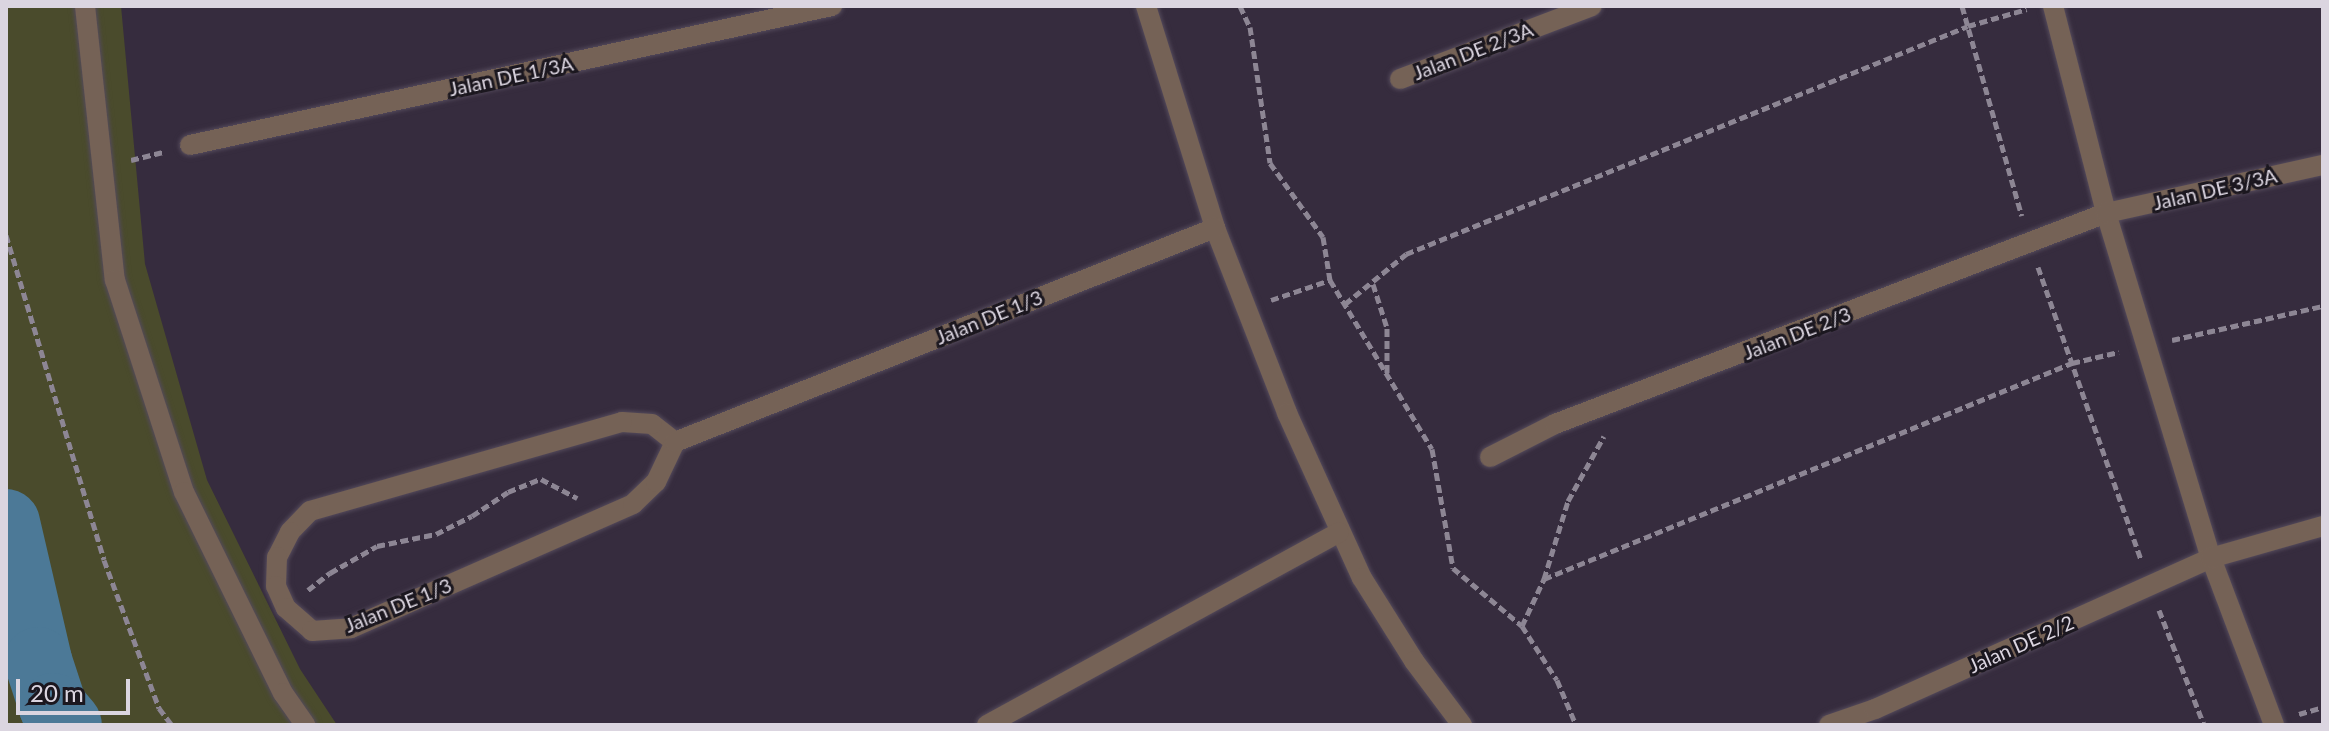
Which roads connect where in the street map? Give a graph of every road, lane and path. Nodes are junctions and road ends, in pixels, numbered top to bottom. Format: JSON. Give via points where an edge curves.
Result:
{"nodes":[{"id":1,"x":85,"y":6,"type":"edge"},
{"id":2,"x":832,"y":6,"type":"edge"},
{"id":3,"x":1146,"y":6,"type":"edge"},
{"id":4,"x":1240,"y":6,"type":"edge"},
{"id":5,"x":1592,"y":6,"type":"edge"},
{"id":6,"x":1962,"y":6,"type":"edge"},
{"id":7,"x":2039,"y":6,"type":"edge"},
{"id":8,"x":2053,"y":6,"type":"edge"},
{"id":9,"x":1968,"y":26,"type":"junction"},
{"id":10,"x":1400,"y":79,"type":"dead end"},
{"id":11,"x":190,"y":145,"type":"joint"},
{"id":12,"x":124,"y":146,"type":"dead end"},
{"id":13,"x":2323,"y":165,"type":"edge"},
{"id":14,"x":2106,"y":213,"type":"junction"},
{"id":15,"x":1215,"y":228,"type":"junction"},
{"id":16,"x":6,"y":235,"type":"edge"},
{"id":17,"x":2030,"y":243,"type":"junction"},
{"id":18,"x":1330,"y":280,"type":"junction"},
{"id":19,"x":1373,"y":284,"type":"junction"},
{"id":20,"x":1345,"y":304,"type":"junction"},
{"id":21,"x":2323,"y":306,"type":"edge"},
{"id":22,"x":1247,"y":307,"type":"junction"},
{"id":23,"x":2147,"y":346,"type":"junction"},
{"id":24,"x":2072,"y":363,"type":"junction"},
{"id":25,"x":1387,"y":375,"type":"junction"},
{"id":26,"x":1623,"y":400,"type":"junction"},
{"id":27,"x":675,"y":442,"type":"junction"},
{"id":28,"x":1490,"y":457,"type":"dead end"},
{"id":29,"x":610,"y":515,"type":"junction"},
{"id":30,"x":2323,"y":526,"type":"edge"},
{"id":31,"x":1339,"y":532,"type":"junction"},
{"id":32,"x":2211,"y":558,"type":"junction"},
{"id":33,"x":1544,"y":579,"type":"junction"},
{"id":34,"x":2150,"y":586,"type":"junction"},
{"id":35,"x":286,"y":608,"type":"junction"},
{"id":36,"x":1522,"y":626,"type":"junction"},
{"id":37,"x":172,"y":725,"type":"edge"},
{"id":38,"x":305,"y":725,"type":"edge"},
{"id":39,"x":987,"y":725,"type":"edge"},
{"id":40,"x":1462,"y":725,"type":"edge"},
{"id":41,"x":1576,"y":725,"type":"edge"},
{"id":42,"x":1829,"y":725,"type":"edge"},
{"id":43,"x":2204,"y":725,"type":"edge"},
{"id":44,"x":2274,"y":725,"type":"edge"}],
"edges":[{"from":1,"to":38,"type":"street","via":[[115,280],[184,492],[283,693]]},
{"from":2,"to":11,"type":"street","name":"Jalan DE 1/3A"},
{"from":3,"to":15,"type":"street"},
{"from":4,"to":18,"type":"path","via":[[1250,27],[1270,163],[1323,237]]},
{"from":5,"to":10,"type":"street","name":"Jalan DE 2/3A"},
{"from":6,"to":9,"type":"path"},
{"from":7,"to":9,"type":"path"},
{"from":8,"to":14,"type":"street"},
{"from":9,"to":17,"type":"path"},
{"from":9,"to":19,"type":"path","via":[[1406,254]]},
{"from":11,"to":12,"type":"path","via":[[126,161]]},
{"from":13,"to":14,"type":"street","name":"Jalan DE 3/3A"},
{"from":14,"to":17,"type":"street","name":"Jalan DE 2/3"},
{"from":14,"to":23,"type":"street"},
{"from":15,"to":22,"type":"street"},
{"from":15,"to":27,"type":"street","name":"Jalan DE 1/3"},
{"from":16,"to":37,"type":"path","via":[[104,560],[159,708]]},
{"from":17,"to":24,"type":"path"},
{"from":17,"to":26,"type":"street","name":"Jalan DE 2/3"},
{"from":18,"to":20,"type":"path"},
{"from":18,"to":22,"type":"path"},
{"from":19,"to":20,"type":"path"},
{"from":19,"to":25,"type":"path","via":[[1387,328]]},
{"from":20,"to":25,"type":"path"},
{"from":21,"to":23,"type":"path"},
{"from":22,"to":31,"type":"street"},
{"from":23,"to":24,"type":"path"},
{"from":23,"to":32,"type":"street"},
{"from":24,"to":33,"type":"path"},
{"from":24,"to":34,"type":"path"},
{"from":25,"to":36,"type":"path","via":[[1432,449],[1453,568]]},
{"from":26,"to":28,"type":"street","name":"Jalan DE 2/3","via":[[1555,424]]},
{"from":26,"to":33,"type":"path","via":[[1568,501]]},
{"from":27,"to":29,"type":"street","name":"Jalan DE 1/3","via":[[656,482],[633,504]]},
{"from":27,"to":35,"type":"street","via":[[652,424],[622,422],[310,511],[290,532],[277,557],[276,586]]},
{"from":29,"to":35,"type":"street","name":"Jalan DE 1/3","via":[[351,628],[312,631]]},
{"from":29,"to":35,"type":"path","via":[[541,479],[436,534],[377,546],[330,573]]},
{"from":30,"to":32,"type":"street","name":"Jalan DE 2/2"},
{"from":31,"to":39,"type":"street"},
{"from":31,"to":40,"type":"street","via":[[1414,661]]},
{"from":32,"to":34,"type":"street","name":"Jalan DE 2/2"},
{"from":32,"to":44,"type":"street"},
{"from":33,"to":36,"type":"path"},
{"from":34,"to":42,"type":"street","name":"Jalan DE 2/2"},
{"from":34,"to":43,"type":"path"},
{"from":36,"to":41,"type":"path","via":[[1557,680]]}]}
